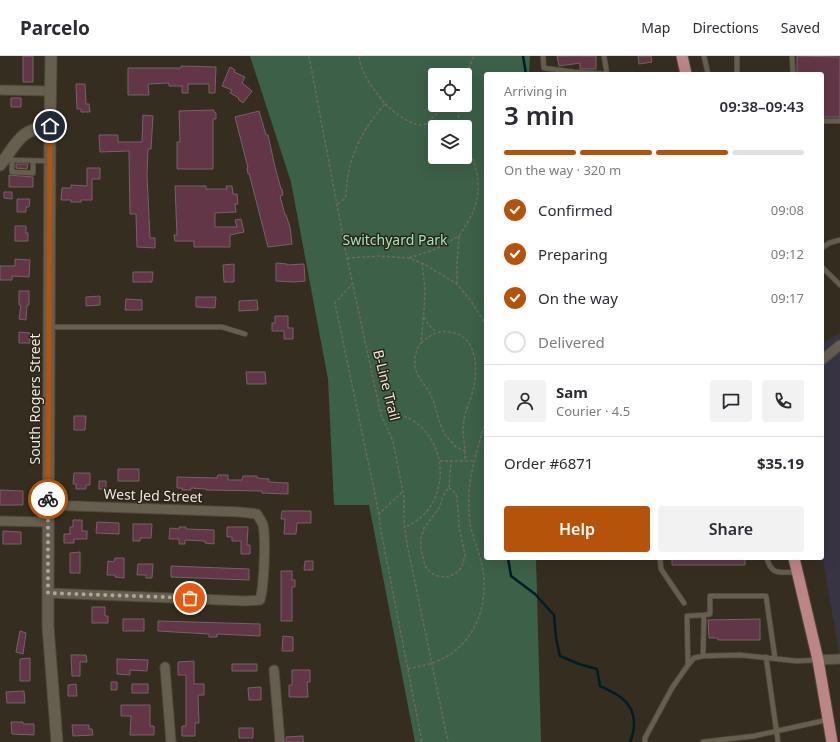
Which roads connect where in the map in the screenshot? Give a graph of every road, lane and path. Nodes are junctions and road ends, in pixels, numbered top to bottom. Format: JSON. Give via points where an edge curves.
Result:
{"nodes":[{"id":1,"x":51,"y":56,"type":"edge"},
{"id":2,"x":309,"y":56,"type":"edge"},
{"id":3,"x":359,"y":56,"type":"edge"},
{"id":4,"x":474,"y":56,"type":"edge"},
{"id":5,"x":543,"y":56,"type":"edge"},
{"id":6,"x":604,"y":56,"type":"edge"},
{"id":7,"x":682,"y":56,"type":"edge"},
{"id":8,"x":704,"y":56,"type":"edge"},
{"id":9,"x":738,"y":56,"type":"edge"},
{"id":10,"x":792,"y":56,"type":"edge"},
{"id":11,"x":469,"y":68,"type":"edge"},
{"id":12,"x":574,"y":72,"type":"edge"},
{"id":13,"x":607,"y":72,"type":"edge"},
{"id":14,"x":686,"y":72,"type":"edge"},
{"id":15,"x":708,"y":72,"type":"edge"},
{"id":16,"x":737,"y":72,"type":"edge"},
{"id":17,"x":793,"y":72,"type":"edge"},
{"id":18,"x":0,"y":90,"type":"edge"},
{"id":19,"x":50,"y":91,"type":"junction"},
{"id":20,"x":385,"y":104,"type":"junction"},
{"id":21,"x":439,"y":112,"type":"edge"},
{"id":22,"x":824,"y":122,"type":"edge"},
{"id":23,"x":840,"y":122,"type":"edge"},
{"id":24,"x":50,"y":126,"type":"junction"},
{"id":25,"x":472,"y":155,"type":"edge"},
{"id":26,"x":33,"y":161,"type":"junction"},
{"id":27,"x":50,"y":161,"type":"junction"},
{"id":28,"x":5,"y":162,"type":"edge"},
{"id":29,"x":337,"y":204,"type":"junction"},
{"id":30,"x":459,"y":236,"type":"junction"},
{"id":31,"x":840,"y":240,"type":"edge"},
{"id":32,"x":824,"y":247,"type":"edge"},
{"id":33,"x":347,"y":258,"type":"junction"},
{"id":34,"x":409,"y":258,"type":"junction"},
{"id":35,"x":422,"y":263,"type":"junction"},
{"id":36,"x":824,"y":269,"type":"edge"},
{"id":37,"x":353,"y":283,"type":"junction"},
{"id":38,"x":457,"y":284,"type":"junction"},
{"id":39,"x":840,"y":285,"type":"edge"},
{"id":40,"x":424,"y":317,"type":"junction"},
{"id":41,"x":484,"y":322,"type":"edge"},
{"id":42,"x":49,"y":327,"type":"junction"},
{"id":43,"x":437,"y":332,"type":"junction"},
{"id":44,"x":245,"y":334,"type":"dead end"},
{"id":45,"x":420,"y":343,"type":"junction"},
{"id":46,"x":840,"y":345,"type":"edge"},
{"id":47,"x":824,"y":358,"type":"edge"},
{"id":48,"x":380,"y":410,"type":"junction"},
{"id":49,"x":484,"y":425,"type":"edge"},
{"id":50,"x":465,"y":451,"type":"junction"},
{"id":51,"x":440,"y":461,"type":"junction"},
{"id":52,"x":451,"y":461,"type":"junction"},
{"id":53,"x":465,"y":461,"type":"junction"},
{"id":54,"x":473,"y":461,"type":"junction"},
{"id":55,"x":449,"y":488,"type":"junction"},
{"id":56,"x":402,"y":492,"type":"junction"},
{"id":57,"x":48,"y":505,"type":"junction"},
{"id":58,"x":379,"y":514,"type":"junction"},
{"id":59,"x":0,"y":521,"type":"edge"},
{"id":60,"x":48,"y":522,"type":"junction"},
{"id":61,"x":405,"y":527,"type":"junction"},
{"id":62,"x":660,"y":560,"type":"edge"},
{"id":63,"x":767,"y":560,"type":"edge"},
{"id":64,"x":794,"y":560,"type":"edge"},
{"id":65,"x":797,"y":572,"type":"junction"},
{"id":66,"x":48,"y":593,"type":"junction"},
{"id":67,"x":684,"y":603,"type":"dead end"},
{"id":68,"x":704,"y":615,"type":"junction"},
{"id":69,"x":704,"y":656,"type":"junction"},
{"id":70,"x":766,"y":657,"type":"junction"},
{"id":71,"x":775,"y":658,"type":"junction"},
{"id":72,"x":840,"y":659,"type":"edge"},
{"id":73,"x":818,"y":660,"type":"junction"},
{"id":74,"x":432,"y":663,"type":"junction"},
{"id":75,"x":688,"y":665,"type":"junction"},
{"id":76,"x":164,"y":668,"type":"dead end"},
{"id":77,"x":408,"y":668,"type":"junction"},
{"id":78,"x":274,"y":670,"type":"dead end"},
{"id":79,"x":828,"y":720,"type":"junction"},
{"id":80,"x":776,"y":731,"type":"junction"},
{"id":81,"x":57,"y":742,"type":"edge"},
{"id":82,"x":171,"y":742,"type":"edge"},
{"id":83,"x":280,"y":742,"type":"edge"},
{"id":84,"x":422,"y":742,"type":"edge"},
{"id":85,"x":448,"y":742,"type":"edge"},
{"id":86,"x":645,"y":742,"type":"edge"},
{"id":87,"x":703,"y":742,"type":"edge"},
{"id":88,"x":778,"y":742,"type":"edge"},
{"id":89,"x":832,"y":742,"type":"edge"}],
"edges":[{"from":1,"to":19,"type":"street","name":"South Rogers Street"},
{"from":2,"to":29,"type":"path","name":"B-Line Trail"},
{"from":3,"to":20,"type":"path","via":[[366,79]]},
{"from":4,"to":11,"type":"path"},
{"from":5,"to":12,"type":"lane","via":[[544,68]]},
{"from":6,"to":13,"type":"lane"},
{"from":7,"to":14,"type":"main road"},
{"from":8,"to":15,"type":"lane"},
{"from":9,"to":16,"type":"lane"},
{"from":10,"to":17,"type":"lane"},
{"from":18,"to":19,"type":"street"},
{"from":19,"to":24,"type":"street","name":"South Rogers Street"},
{"from":20,"to":21,"type":"path","via":[[411,122],[423,125]]},
{"from":20,"to":29,"type":"path","via":[[359,140],[350,164],[346,196]]},
{"from":22,"to":23,"type":"lane"},
{"from":24,"to":27,"type":"street","name":"South Rogers Street"},
{"from":24,"to":28,"type":"street","via":[[36,127],[24,134]]},
{"from":25,"to":30,"type":"path","via":[[477,169],[478,196],[470,218]]},
{"from":26,"to":27,"type":"lane"},
{"from":26,"to":28,"type":"lane"},
{"from":26,"to":28,"type":"lane","via":[[33,173],[12,172]]},
{"from":27,"to":42,"type":"street","name":"South Rogers Street"},
{"from":29,"to":33,"type":"path","name":"B-Line Trail"},
{"from":30,"to":34,"type":"path","via":[[436,249]]},
{"from":30,"to":38,"type":"path"},
{"from":31,"to":32,"type":"lane"},
{"from":33,"to":34,"type":"path"},
{"from":33,"to":37,"type":"path","name":"B-Line Trail"},
{"from":34,"to":35,"type":"path"},
{"from":35,"to":38,"type":"path"},
{"from":35,"to":40,"type":"path"},
{"from":36,"to":39,"type":"lane"},
{"from":37,"to":48,"type":"path","name":"B-Line Trail"},
{"from":37,"to":58,"type":"path","via":[[335,303]]},
{"from":38,"to":41,"type":"path"},
{"from":40,"to":43,"type":"path"},
{"from":40,"to":45,"type":"path"},
{"from":42,"to":44,"type":"lane","via":[[222,328]]},
{"from":42,"to":57,"type":"street","name":"South Rogers Street"},
{"from":43,"to":45,"type":"path"},
{"from":43,"to":50,"type":"path","via":[[448,331],[465,338],[472,348],[475,360],[472,396],[464,421]]},
{"from":45,"to":50,"type":"path","via":[[415,357],[417,374],[434,402],[445,435],[456,447]]},
{"from":46,"to":47,"type":"street"},
{"from":48,"to":51,"type":"path","via":[[409,418],[420,426],[430,437]]},
{"from":48,"to":56,"type":"path","name":"B-Line Trail","via":[[393,441]]},
{"from":49,"to":54,"type":"path"},
{"from":50,"to":53,"type":"path"},
{"from":51,"to":52,"type":"path"},
{"from":51,"to":61,"type":"path","via":[[441,477],[432,503],[414,523]]},
{"from":52,"to":53,"type":"path"},
{"from":52,"to":55,"type":"path"},
{"from":53,"to":54,"type":"path"},
{"from":54,"to":74,"type":"path","via":[[468,508],[472,534],[483,569],[485,591],[482,612],[471,634],[454,651]]},
{"from":55,"to":55,"type":"path","via":[[457,497],[459,527],[465,555],[462,567],[455,574],[446,577],[438,576],[425,566],[420,539]]},
{"from":56,"to":58,"type":"path"},
{"from":56,"to":61,"type":"path","name":"B-Line Trail"},
{"from":57,"to":60,"type":"street","name":"South Rogers Street"},
{"from":57,"to":66,"type":"street","name":"West Jed Street","via":[[257,514],[262,524],[263,538],[260,600],[246,602]]},
{"from":58,"to":77,"type":"path"},
{"from":59,"to":60,"type":"street"},
{"from":60,"to":66,"type":"street","name":"South Rogers Street"},
{"from":61,"to":74,"type":"path","name":"B-Line Trail"},
{"from":62,"to":67,"type":"lane","via":[[661,569]]},
{"from":63,"to":65,"type":"lane","via":[[773,571]]},
{"from":64,"to":65,"type":"main road"},
{"from":65,"to":73,"type":"main road"},
{"from":66,"to":81,"type":"street","name":"South Rogers Street","via":[[48,627]]},
{"from":68,"to":69,"type":"lane"},
{"from":68,"to":71,"type":"lane","via":[[710,614],[710,596],[766,596]]},
{"from":68,"to":75,"type":"lane","via":[[687,616]]},
{"from":69,"to":70,"type":"lane"},
{"from":69,"to":75,"type":"lane","via":[[694,658]]},
{"from":70,"to":71,"type":"lane"},
{"from":70,"to":80,"type":"lane"},
{"from":71,"to":73,"type":"lane","via":[[796,661]]},
{"from":72,"to":73,"type":"street"},
{"from":73,"to":79,"type":"main road"},
{"from":74,"to":77,"type":"path"},
{"from":74,"to":85,"type":"path","name":"B-Line Trail"},
{"from":75,"to":86,"type":"lane","via":[[672,688]]},
{"from":76,"to":82,"type":"street"},
{"from":77,"to":84,"type":"path"},
{"from":78,"to":83,"type":"street"},
{"from":79,"to":80,"type":"lane"},
{"from":79,"to":89,"type":"main road"},
{"from":80,"to":87,"type":"lane"},
{"from":80,"to":88,"type":"lane"}]}
